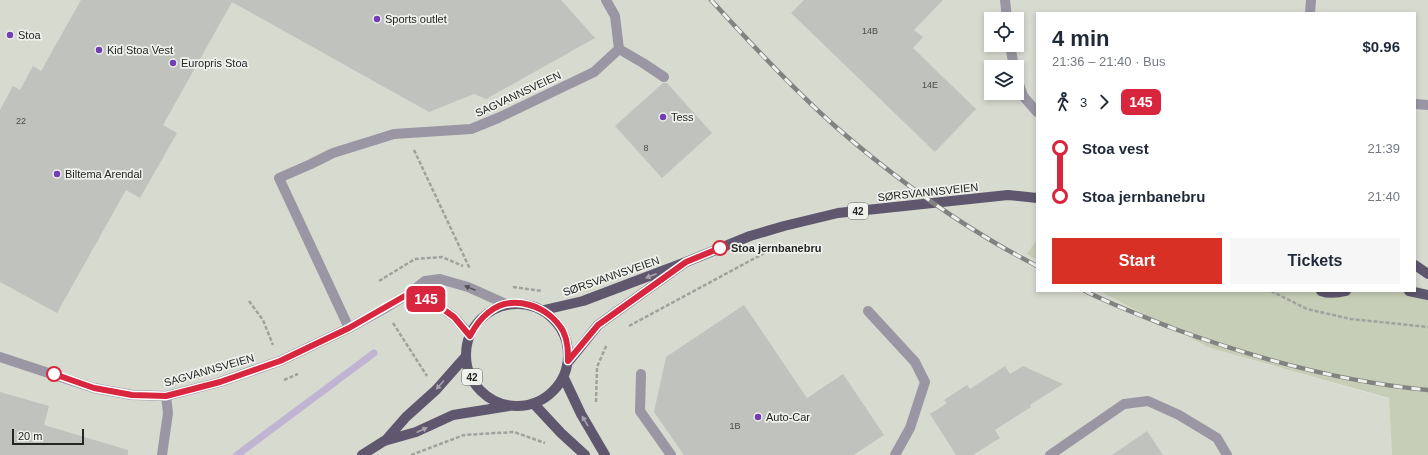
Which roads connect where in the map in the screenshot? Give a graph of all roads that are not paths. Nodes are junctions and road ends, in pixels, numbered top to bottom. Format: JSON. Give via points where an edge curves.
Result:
{"nodes":[{"id":1,"x":606,"y":0,"type":"edge"},
{"id":2,"x":1004,"y":0,"type":"edge"},
{"id":3,"x":1311,"y":0,"type":"edge"},
{"id":4,"x":1006,"y":12,"type":"edge"},
{"id":5,"x":1310,"y":12,"type":"edge"},
{"id":6,"x":619,"y":49,"type":"junction"},
{"id":7,"x":664,"y":77,"type":"dead end"},
{"id":8,"x":1024,"y":97,"type":"edge"},
{"id":9,"x":1416,"y":104,"type":"edge"},
{"id":10,"x":1428,"y":105,"type":"edge"},
{"id":11,"x":1036,"y":111,"type":"edge"},
{"id":12,"x":1036,"y":198,"type":"edge"},
{"id":13,"x":686,"y":262,"type":"junction"},
{"id":14,"x":1416,"y":266,"type":"edge"},
{"id":15,"x":1428,"y":274,"type":"edge"},
{"id":16,"x":1325,"y":292,"type":"edge"},
{"id":17,"x":1343,"y":292,"type":"edge"},
{"id":18,"x":1414,"y":292,"type":"edge"},
{"id":19,"x":410,"y":293,"type":"junction"},
{"id":20,"x":1428,"y":295,"type":"edge"},
{"id":21,"x":506,"y":304,"type":"junction"},
{"id":22,"x":544,"y":310,"type":"junction"},
{"id":23,"x":868,"y":311,"type":"dead end"},
{"id":24,"x":349,"y":328,"type":"junction"},
{"id":25,"x":470,"y":336,"type":"junction"},
{"id":26,"x":466,"y":356,"type":"junction"},
{"id":27,"x":0,"y":357,"type":"edge"},
{"id":28,"x":568,"y":361,"type":"junction"},
{"id":29,"x":641,"y":374,"type":"dead end"},
{"id":30,"x":564,"y":378,"type":"junction"},
{"id":31,"x":166,"y":396,"type":"junction"},
{"id":32,"x":534,"y":404,"type":"junction"},
{"id":33,"x":512,"y":406,"type":"junction"},
{"id":34,"x":384,"y":441,"type":"junction"},
{"id":35,"x":162,"y":455,"type":"edge"},
{"id":36,"x":362,"y":455,"type":"edge"},
{"id":37,"x":585,"y":455,"type":"edge"},
{"id":38,"x":605,"y":455,"type":"edge"},
{"id":39,"x":671,"y":455,"type":"edge"},
{"id":40,"x":895,"y":455,"type":"edge"},
{"id":41,"x":1050,"y":455,"type":"edge"},
{"id":42,"x":1227,"y":455,"type":"edge"}],
"edges":[{"from":1,"to":6,"type":"street","via":[[615,16]]},
{"from":2,"to":4,"type":"street"},
{"from":3,"to":5,"type":"street"},
{"from":6,"to":7,"type":"street"},
{"from":6,"to":24,"type":"street","name":"SAGVANNSVEIEN","via":[[594,72],[471,129],[394,134],[333,153],[279,178]]},
{"from":8,"to":11,"type":"street"},
{"from":9,"to":10,"type":"street"},
{"from":12,"to":13,"type":"main road","name":"SØRSVANNSVEIEN","number":"42","via":[[1008,195],[838,213],[750,236]]},
{"from":13,"to":22,"type":"main road","name":"SØRSVANNSVEIEN","number":"42","one_way":true,"via":[[583,301]]},
{"from":13,"to":28,"type":"main road","name":"SØRSVANNSVEIEN","number":"42","via":[[598,325]]},
{"from":14,"to":15,"type":"main road"},
{"from":16,"to":17,"type":"main road"},
{"from":18,"to":20,"type":"main road"},
{"from":21,"to":19,"type":"street","name":"SAGVANNSVEIEN","one_way":true,"via":[[468,287],[440,279],[425,281]]},
{"from":19,"to":24,"type":"street","name":"SAGVANNSVEIEN"},
{"from":19,"to":25,"type":"street","via":[[432,301],[454,317]]},
{"from":21,"to":22,"type":"main road","number":"42","via":[[532,305]]},
{"from":21,"to":25,"type":"main road","number":"42","via":[[490,311],[478,321]]},
{"from":22,"to":28,"type":"main road","number":"42","via":[[564,332]]},
{"from":23,"to":40,"type":"street","via":[[915,362],[925,382],[910,428]]},
{"from":24,"to":31,"type":"street","name":"SAGVANNSVEIEN","via":[[280,361],[220,382]]},
{"from":25,"to":26,"type":"main road","number":"42"},
{"from":26,"to":33,"type":"main road","number":"42","via":[[468,370],[485,394],[497,402]]},
{"from":26,"to":34,"type":"main road","one_way":true,"via":[[436,390]]},
{"from":27,"to":31,"type":"street","name":"SAGVANNSVEIEN","via":[[94,388],[132,395]]},
{"from":28,"to":30,"type":"main road","number":"42"},
{"from":29,"to":39,"type":"street","via":[[640,411]]},
{"from":30,"to":32,"type":"main road","number":"42","via":[[546,398]]},
{"from":38,"to":30,"type":"main road","one_way":true},
{"from":31,"to":35,"type":"street","via":[[168,413]]},
{"from":32,"to":33,"type":"main road","number":"42"},
{"from":32,"to":37,"type":"main road"},
{"from":34,"to":33,"type":"main road","one_way":true,"via":[[416,432],[453,415]]},
{"from":34,"to":36,"type":"main road"},
{"from":41,"to":42,"type":"street","via":[[1124,404],[1148,401],[1179,414],[1217,438]]}]}
